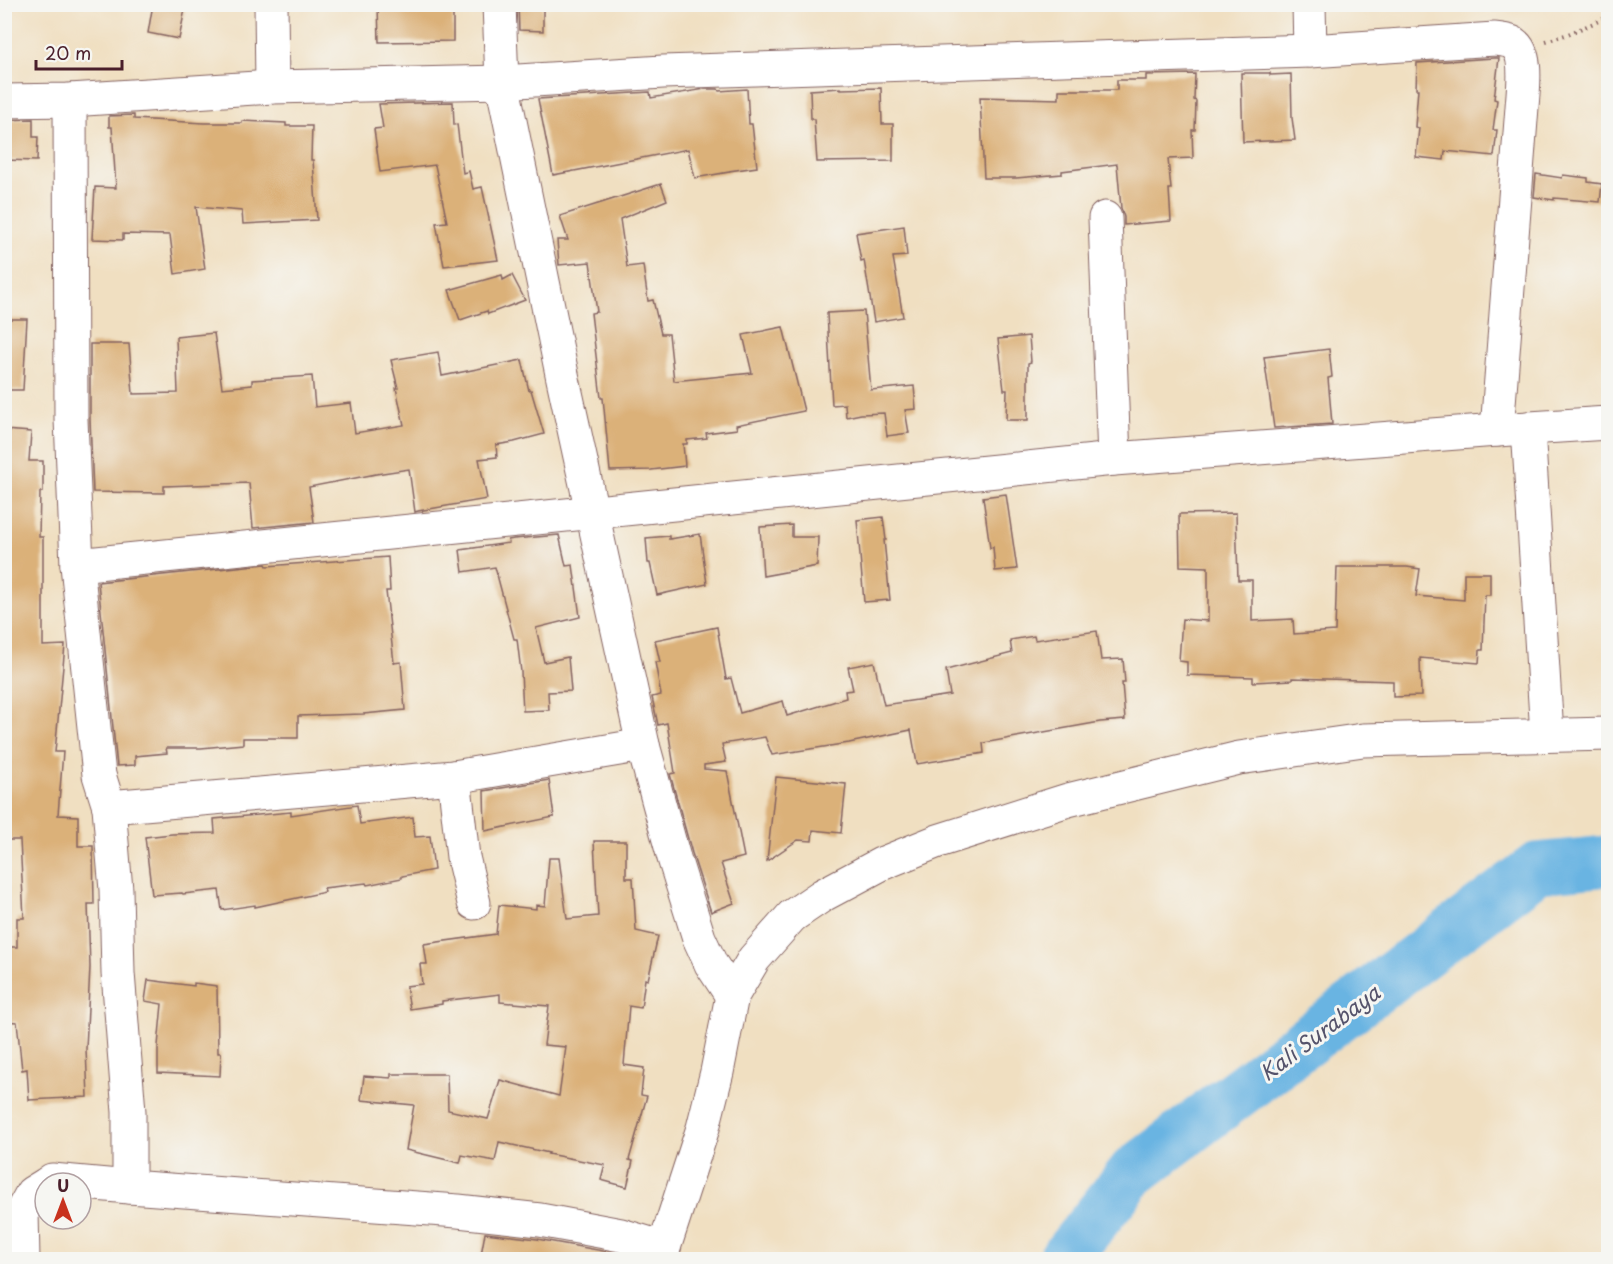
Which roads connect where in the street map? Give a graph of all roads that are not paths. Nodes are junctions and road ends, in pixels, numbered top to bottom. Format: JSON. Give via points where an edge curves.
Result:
{"nodes":[{"id":1,"x":271,"y":4,"type":"edge"},
{"id":2,"x":499,"y":4,"type":"edge"},
{"id":3,"x":1309,"y":4,"type":"edge"},
{"id":4,"x":1310,"y":51,"type":"junction"},
{"id":5,"x":501,"y":82,"type":"junction"},
{"id":6,"x":272,"y":87,"type":"junction"},
{"id":7,"x":70,"y":100,"type":"junction"},
{"id":8,"x":4,"y":101,"type":"edge"},
{"id":9,"x":1105,"y":218,"type":"dead end"},
{"id":10,"x":1608,"y":423,"type":"edge"},
{"id":11,"x":1512,"y":429,"type":"junction"},
{"id":12,"x":1114,"y":459,"type":"junction"},
{"id":13,"x":592,"y":513,"type":"junction"},
{"id":14,"x":77,"y":565,"type":"junction"},
{"id":15,"x":1608,"y":734,"type":"edge"},
{"id":16,"x":1548,"y":735,"type":"junction"},
{"id":17,"x":643,"y":745,"type":"junction"},
{"id":18,"x":454,"y":777,"type":"junction"},
{"id":19,"x":108,"y":807,"type":"junction"},
{"id":20,"x":474,"y":903,"type":"dead end"},
{"id":21,"x":732,"y":996,"type":"junction"},
{"id":22,"x":93,"y":1184,"type":"edge"},
{"id":23,"x":129,"y":1187,"type":"junction"},
{"id":24,"x":33,"y":1192,"type":"edge"},
{"id":25,"x":662,"y":1254,"type":"edge"},
{"id":26,"x":23,"y":1260,"type":"edge"}],
"edges":[{"from":1,"to":6,"type":"street"},
{"from":2,"to":5,"type":"street"},
{"from":3,"to":4,"type":"street"},
{"from":4,"to":5,"type":"street","via":[[663,72]]},
{"from":4,"to":11,"type":"street","via":[[1495,39],[1511,41],[1520,49],[1524,64]]},
{"from":5,"to":6,"type":"street"},
{"from":5,"to":13,"type":"street"},
{"from":6,"to":7,"type":"street"},
{"from":7,"to":8,"type":"street"},
{"from":7,"to":14,"type":"street","via":[[71,419]]},
{"from":9,"to":12,"type":"street"},
{"from":10,"to":11,"type":"street"},
{"from":11,"to":12,"type":"street"},
{"from":11,"to":16,"type":"street"},
{"from":12,"to":13,"type":"street"},
{"from":13,"to":14,"type":"street"},
{"from":13,"to":17,"type":"street"},
{"from":14,"to":19,"type":"street","via":[[99,776]]},
{"from":15,"to":16,"type":"street"},
{"from":16,"to":21,"type":"street","via":[[1363,740],[1239,758],[1068,801],[938,841],[881,864],[792,916],[754,959]]},
{"from":17,"to":18,"type":"street"},
{"from":17,"to":21,"type":"street","via":[[699,938]]},
{"from":18,"to":19,"type":"street"},
{"from":18,"to":20,"type":"street","via":[[463,857]]},
{"from":19,"to":23,"type":"street","via":[[129,1112]]},
{"from":21,"to":25,"type":"street","via":[[704,1128]]},
{"from":22,"to":23,"type":"street"},
{"from":23,"to":25,"type":"street","via":[[540,1220],[621,1235]]},
{"from":24,"to":26,"type":"street","via":[[22,1211]]}]}
